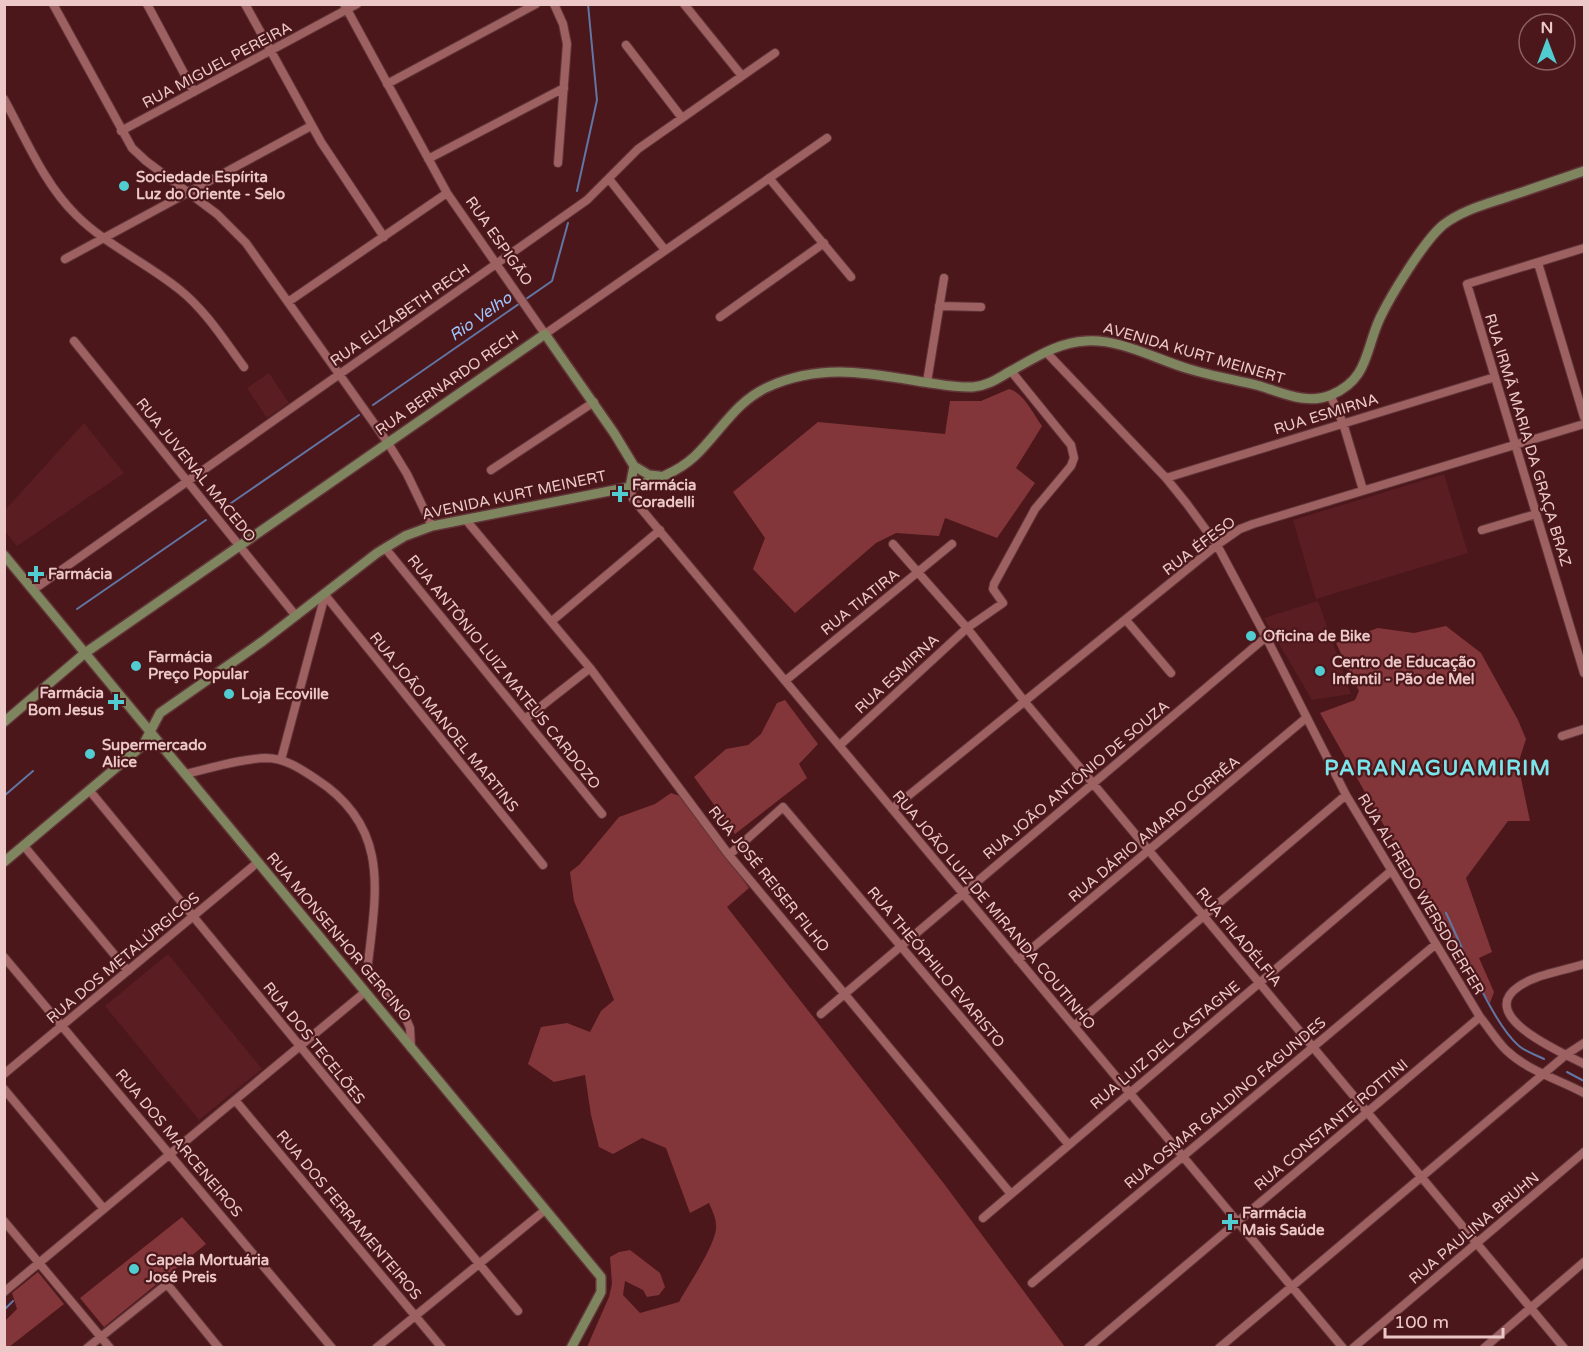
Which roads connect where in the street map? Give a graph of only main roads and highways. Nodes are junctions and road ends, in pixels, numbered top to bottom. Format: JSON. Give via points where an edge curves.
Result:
{"nodes":[{"id":1,"x":1584,"y":171,"type":"edge"},
{"id":2,"x":545,"y":334,"type":"joint"},
{"id":3,"x":634,"y":466,"type":"junction"},
{"id":4,"x":665,"y":475,"type":"junction"},
{"id":5,"x":630,"y":487,"type":"junction"},
{"id":6,"x":5,"y":558,"type":"edge"},
{"id":7,"x":85,"y":653,"type":"junction"},
{"id":8,"x":4,"y":722,"type":"edge"},
{"id":9,"x":150,"y":732,"type":"junction"},
{"id":10,"x":4,"y":862,"type":"edge"},
{"id":11,"x":571,"y":1347,"type":"edge"}],
"edges":[{"from":1,"to":4,"type":"main road","name":"AVENIDA KURT MEINERT","via":[[1472,209],[1443,226],[1430,238],[1387,306],[1358,375],[1330,395],[1313,399],[1292,396],[1106,342],[1074,342],[975,387],[849,371],[821,372],[781,382],[752,396],[694,457]]},
{"from":2,"to":3,"type":"main road","name":"RUA ESPIGÃO"},
{"from":2,"to":7,"type":"main road","name":"RUA BERNARDO RECH"},
{"from":3,"to":4,"type":"main road","via":[[649,475]]},
{"from":3,"to":5,"type":"main road"},
{"from":4,"to":5,"type":"main road","name":"AVENIDA KURT MEINERT"},
{"from":5,"to":9,"type":"main road","name":"AVENIDA KURT MEINERT","via":[[432,526],[411,534],[385,548],[160,713]]},
{"from":6,"to":7,"type":"main road","name":"RUA MONSENHOR GERCINO"},
{"from":7,"to":8,"type":"main road","name":"RUA BERNARDO RECH"},
{"from":7,"to":9,"type":"main road","name":"RUA MONSENHOR GERCINO"},
{"from":9,"to":10,"type":"main road","name":"AVENIDA KURT MEINERT","via":[[143,745]]},
{"from":9,"to":11,"type":"main road","name":"RUA MONSENHOR GERCINO","via":[[601,1277],[602,1292]]}]}
